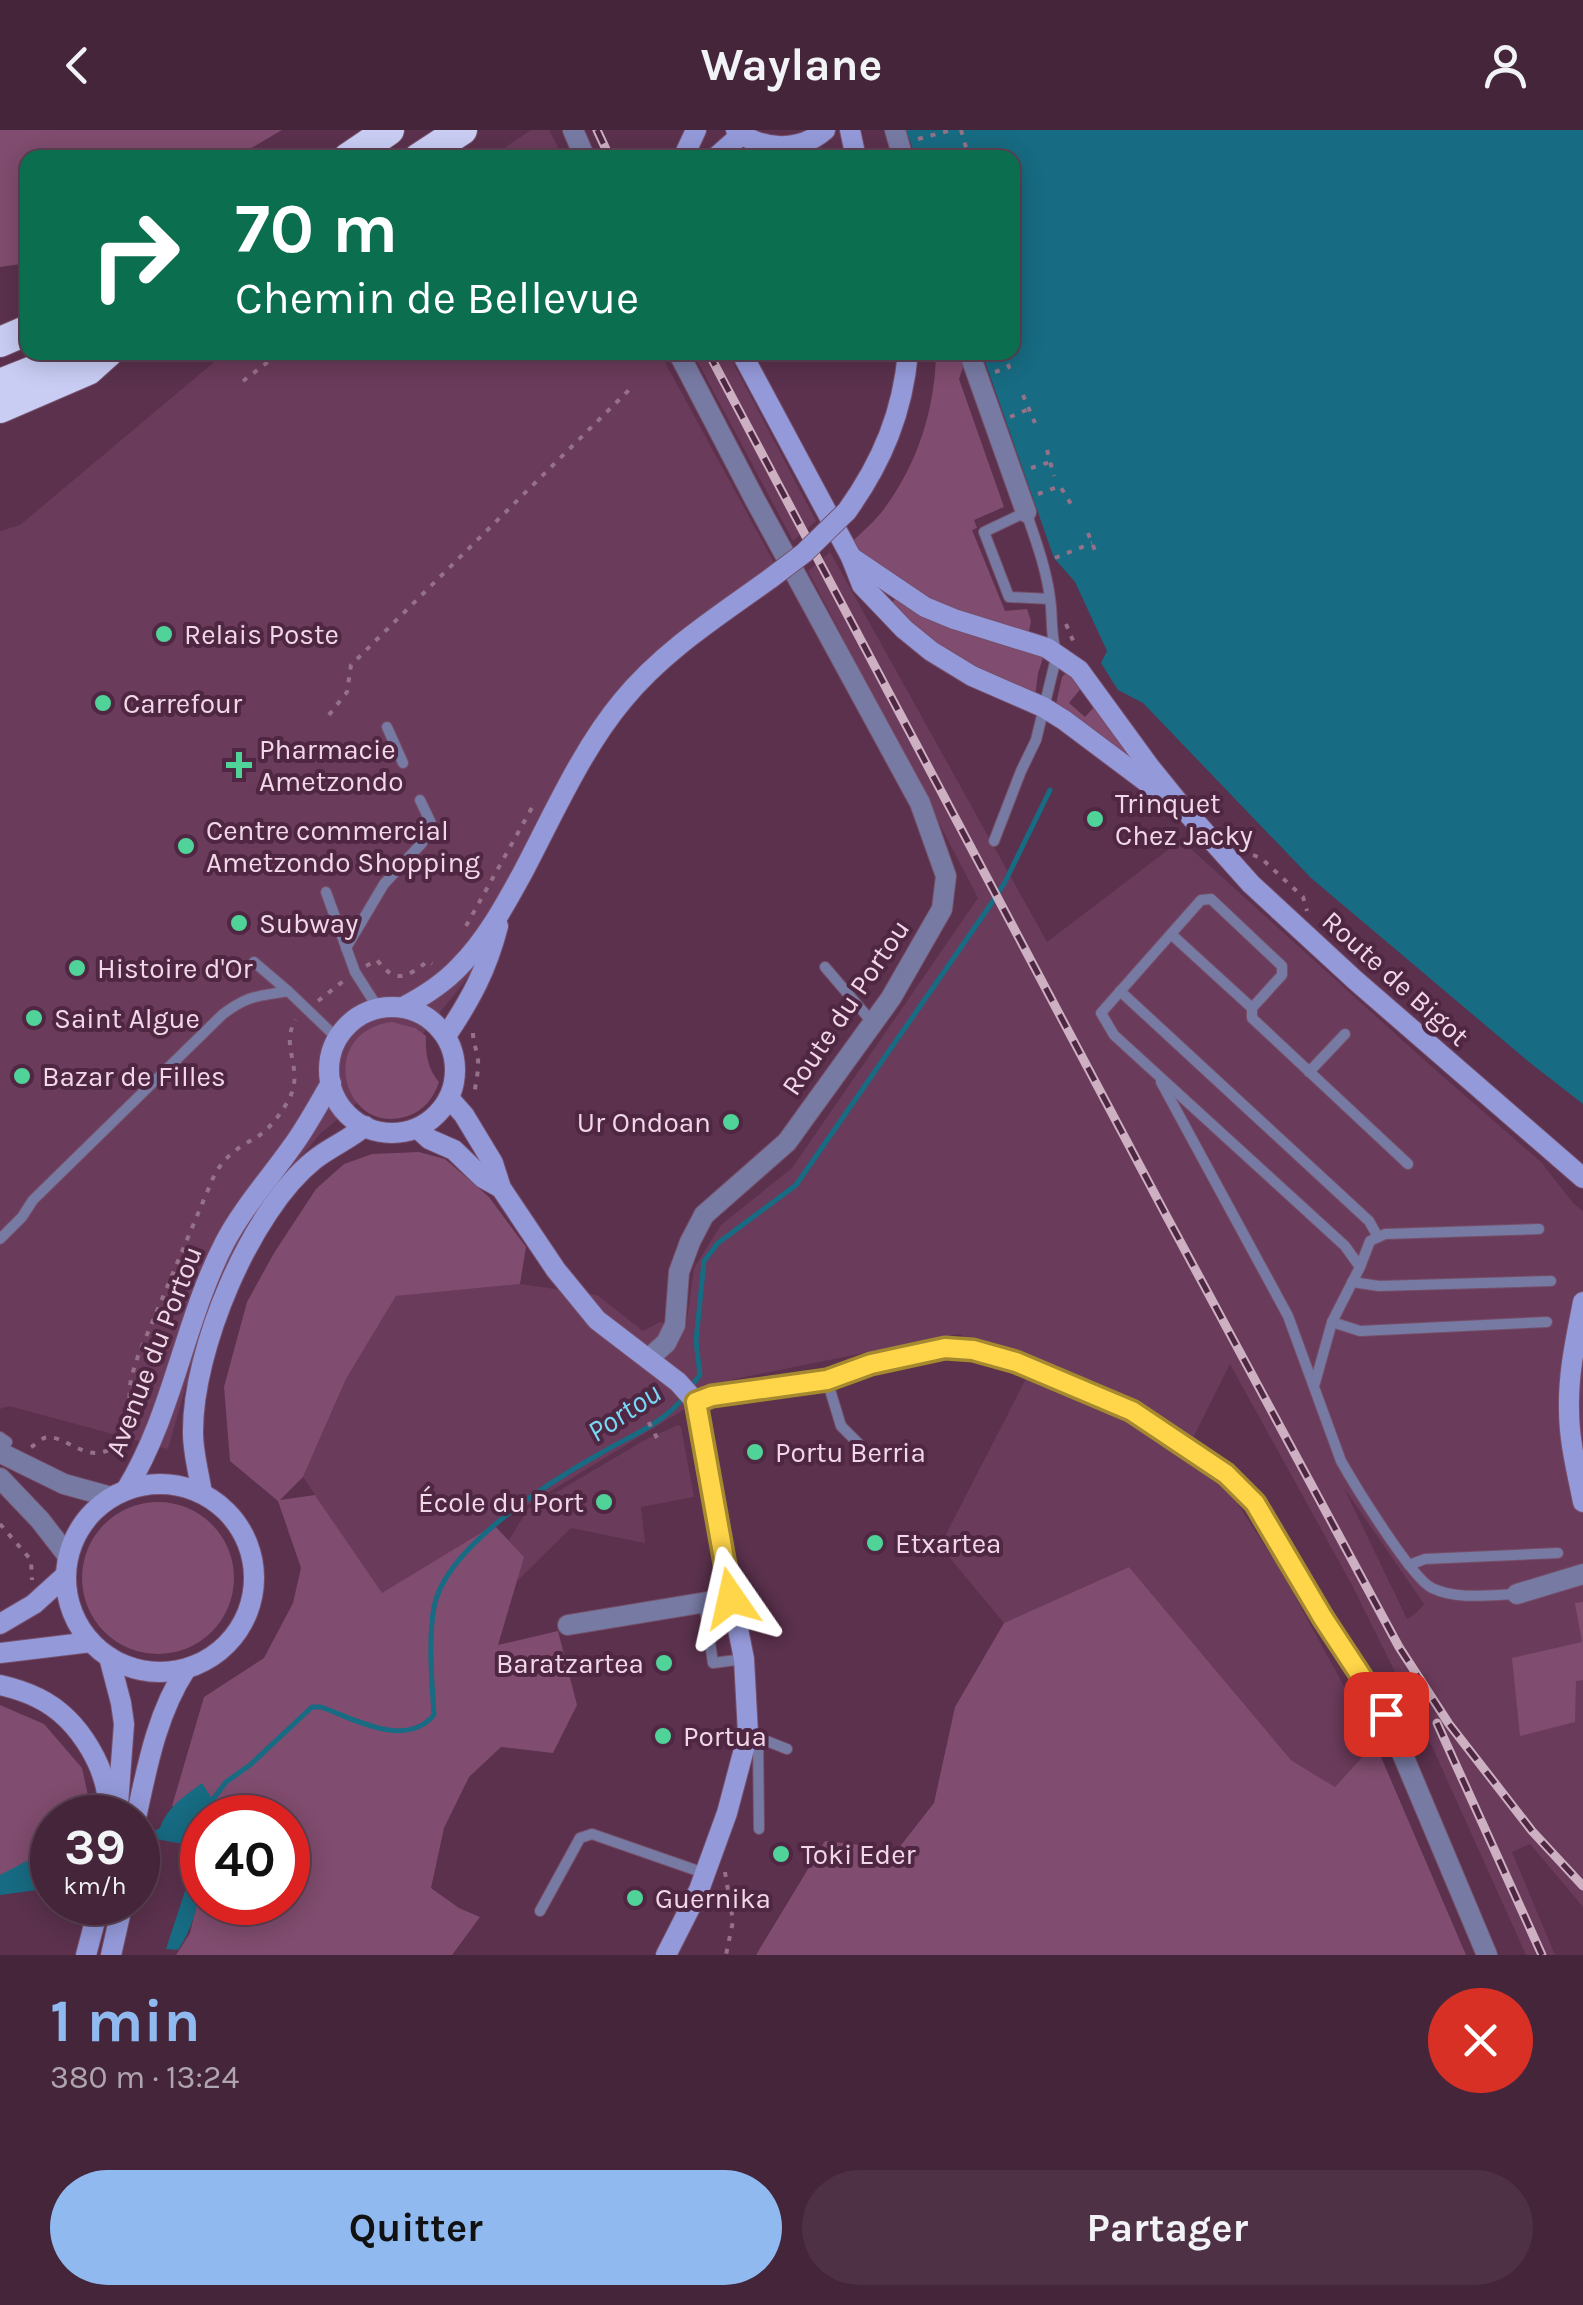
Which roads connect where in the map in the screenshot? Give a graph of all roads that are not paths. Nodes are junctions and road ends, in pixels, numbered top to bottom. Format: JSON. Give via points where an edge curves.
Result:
{"nodes":[{"id":1,"x":389,"y":130,"type":"edge"},
{"id":2,"x":462,"y":130,"type":"edge"},
{"id":3,"x":826,"y":130,"type":"edge"},
{"id":4,"x":739,"y":132,"type":"edge"},
{"id":5,"x":799,"y":144,"type":"junction"},
{"id":6,"x":360,"y":150,"type":"edge"},
{"id":7,"x":431,"y":150,"type":"edge"},
{"id":8,"x":807,"y":150,"type":"edge"},
{"id":9,"x":57,"y":360,"type":"edge"},
{"id":10,"x":99,"y":360,"type":"edge"},
{"id":11,"x":682,"y":360,"type":"edge"},
{"id":12,"x":745,"y":360,"type":"edge"},
{"id":13,"x":907,"y":360,"type":"edge"},
{"id":14,"x":972,"y":360,"type":"edge"},
{"id":15,"x":0,"y":384,"type":"edge"},
{"id":16,"x":0,"y":408,"type":"edge"},
{"id":17,"x":1028,"y":504,"type":"junction"},
{"id":18,"x":851,"y":557,"type":"junction"},
{"id":19,"x":1050,"y":599,"type":"junction"},
{"id":20,"x":1056,"y":654,"type":"junction"},
{"id":21,"x":1043,"y":707,"type":"junction"},
{"id":22,"x":387,"y":728,"type":"dead end"},
{"id":23,"x":402,"y":762,"type":"dead end"},
{"id":24,"x":420,"y":800,"type":"dead end"},
{"id":25,"x":1183,"y":808,"type":"junction"},
{"id":26,"x":994,"y":842,"type":"dead end"},
{"id":27,"x":326,"y":892,"type":"dead end"},
{"id":28,"x":502,"y":911,"type":"junction"},
{"id":29,"x":1171,"y":934,"type":"junction"},
{"id":30,"x":346,"y":948,"type":"junction"},
{"id":31,"x":254,"y":962,"type":"dead end"},
{"id":32,"x":825,"y":967,"type":"dead end"},
{"id":33,"x":288,"y":991,"type":"junction"},
{"id":34,"x":1120,"y":991,"type":"junction"},
{"id":35,"x":403,"y":1007,"type":"junction"},
{"id":36,"x":378,"y":1008,"type":"junction"},
{"id":37,"x":1252,"y":1008,"type":"junction"},
{"id":38,"x":873,"y":1023,"type":"junction"},
{"id":39,"x":1344,"y":1034,"type":"dead end"},
{"id":40,"x":446,"y":1036,"type":"junction"},
{"id":41,"x":338,"y":1038,"type":"junction"},
{"id":42,"x":1156,"y":1072,"type":"junction"},
{"id":43,"x":1309,"y":1072,"type":"junction"},
{"id":44,"x":331,"y":1083,"type":"junction"},
{"id":45,"x":449,"y":1098,"type":"junction"},
{"id":46,"x":365,"y":1126,"type":"junction"},
{"id":47,"x":418,"y":1128,"type":"junction"},
{"id":48,"x":1408,"y":1164,"type":"dead end"},
{"id":49,"x":1583,"y":1178,"type":"edge"},
{"id":50,"x":501,"y":1188,"type":"junction"},
{"id":51,"x":1539,"y":1230,"type":"dead end"},
{"id":52,"x":1378,"y":1237,"type":"junction"},
{"id":53,"x":0,"y":1238,"type":"edge"},
{"id":54,"x":1360,"y":1267,"type":"junction"},
{"id":55,"x":1551,"y":1281,"type":"dead end"},
{"id":56,"x":1352,"y":1282,"type":"junction"},
{"id":57,"x":1583,"y":1302,"type":"edge"},
{"id":58,"x":1332,"y":1322,"type":"junction"},
{"id":59,"x":1547,"y":1322,"type":"dead end"},
{"id":60,"x":648,"y":1359,"type":"junction"},
{"id":61,"x":827,"y":1380,"type":"junction"},
{"id":62,"x":1314,"y":1385,"type":"junction"},
{"id":63,"x":696,"y":1402,"type":"junction"},
{"id":64,"x":0,"y":1437,"type":"edge"},
{"id":65,"x":864,"y":1448,"type":"dead end"},
{"id":66,"x":0,"y":1453,"type":"edge"},
{"id":67,"x":0,"y":1478,"type":"edge"},
{"id":68,"x":119,"y":1494,"type":"junction"},
{"id":69,"x":202,"y":1494,"type":"junction"},
{"id":70,"x":1583,"y":1502,"type":"edge"},
{"id":71,"x":1558,"y":1553,"type":"dead end"},
{"id":72,"x":1409,"y":1565,"type":"junction"},
{"id":73,"x":67,"y":1566,"type":"junction"},
{"id":74,"x":1583,"y":1574,"type":"edge"},
{"id":75,"x":1517,"y":1594,"type":"joint"},
{"id":76,"x":731,"y":1598,"type":"junction"},
{"id":77,"x":704,"y":1602,"type":"junction"},
{"id":78,"x":0,"y":1624,"type":"edge"},
{"id":79,"x":568,"y":1625,"type":"dead end"},
{"id":80,"x":90,"y":1642,"type":"junction"},
{"id":81,"x":0,"y":1653,"type":"edge"},
{"id":82,"x":109,"y":1658,"type":"junction"},
{"id":83,"x":744,"y":1659,"type":"junction"},
{"id":84,"x":186,"y":1669,"type":"junction"},
{"id":85,"x":0,"y":1684,"type":"edge"},
{"id":86,"x":753,"y":1736,"type":"junction"},
{"id":87,"x":786,"y":1750,"type":"dead end"},
{"id":88,"x":105,"y":1795,"type":"edge"},
{"id":89,"x":119,"y":1795,"type":"edge"},
{"id":90,"x":141,"y":1795,"type":"edge"},
{"id":91,"x":760,"y":1829,"type":"dead end"},
{"id":92,"x":708,"y":1866,"type":"junction"},
{"id":93,"x":540,"y":1911,"type":"dead end"},
{"id":94,"x":93,"y":1925,"type":"edge"},
{"id":95,"x":118,"y":1925,"type":"edge"},
{"id":96,"x":86,"y":1955,"type":"edge"},
{"id":97,"x":111,"y":1955,"type":"edge"},
{"id":98,"x":666,"y":1955,"type":"edge"},
{"id":99,"x":1487,"y":1955,"type":"edge"}],
"edges":[{"from":1,"to":6,"type":"highway"},
{"from":2,"to":7,"type":"highway"},
{"from":3,"to":5,"type":"main road"},
{"from":4,"to":5,"type":"main road","via":[[759,143]]},
{"from":5,"to":8,"type":"main road"},
{"from":9,"to":15,"type":"highway"},
{"from":10,"to":16,"type":"highway"},
{"from":11,"to":38,"type":"street","name":"Route du Portou","via":[[920,803],[946,876],[942,909]]},
{"from":12,"to":18,"type":"main road","name":"Route de Bigot"},
{"from":13,"to":28,"type":"main road","bridge":true,"via":[[890,435],[847,511],[674,650],[624,699]]},
{"from":14,"to":17,"type":"street"},
{"from":17,"to":19,"type":"lane"},
{"from":17,"to":19,"type":"lane","via":[[984,532],[1009,597]]},
{"from":18,"to":20,"type":"main road","name":"Route de Bigot","via":[[925,608]]},
{"from":18,"to":21,"type":"main road","name":"Route de Bigot","via":[[862,585],[932,651]]},
{"from":19,"to":20,"type":"lane"},
{"from":20,"to":21,"type":"lane"},
{"from":20,"to":25,"type":"main road","name":"Route de Bigot","via":[[1094,688]]},
{"from":21,"to":25,"type":"main road","name":"Route de Bigot"},
{"from":21,"to":26,"type":"lane"},
{"from":22,"to":23,"type":"lane"},
{"from":24,"to":30,"type":"lane","via":[[431,823],[422,843],[384,884]]},
{"from":25,"to":49,"type":"main road","name":"Route de Bigot","via":[[1251,884]]},
{"from":27,"to":30,"type":"lane"},
{"from":28,"to":35,"type":"main road","via":[[460,967]]},
{"from":28,"to":40,"type":"main road","via":[[490,958]]},
{"from":29,"to":34,"type":"lane"},
{"from":29,"to":37,"type":"lane"},
{"from":29,"to":37,"type":"lane","via":[[1202,900],[1211,899],[1282,966],[1282,975]]},
{"from":30,"to":36,"type":"lane"},
{"from":31,"to":33,"type":"lane"},
{"from":32,"to":38,"type":"lane"},
{"from":33,"to":41,"type":"lane"},
{"from":33,"to":53,"type":"lane","via":[[255,995],[222,1014]]},
{"from":34,"to":42,"type":"lane","via":[[1100,1013],[1114,1036]]},
{"from":34,"to":52,"type":"lane","via":[[1370,1221]]},
{"from":35,"to":36,"type":"main road"},
{"from":35,"to":40,"type":"main road"},
{"from":36,"to":41,"type":"main road"},
{"from":37,"to":43,"type":"lane","via":[[1252,1018]]},
{"from":38,"to":60,"type":"street","name":"Route du Portou","via":[[787,1142],[704,1215],[679,1272],[675,1325]]},
{"from":39,"to":43,"type":"lane"},
{"from":40,"to":45,"type":"main road","via":[[456,1066]]},
{"from":41,"to":44,"type":"main road"},
{"from":42,"to":54,"type":"lane"},
{"from":42,"to":62,"type":"lane","via":[[1288,1316]]},
{"from":43,"to":48,"type":"lane"},
{"from":44,"to":46,"type":"main road","via":[[343,1109]]},
{"from":44,"to":68,"type":"main road","name":"Avenue du Portou","via":[[226,1240],[196,1305],[140,1467]]},
{"from":45,"to":47,"type":"main road"},
{"from":45,"to":50,"type":"main road","via":[[493,1163]]},
{"from":46,"to":47,"type":"main road","via":[[382,1132]]},
{"from":46,"to":69,"type":"main road","name":"Avenue du Portou","via":[[285,1190],[225,1294],[196,1396],[192,1435]]},
{"from":47,"to":50,"type":"main road"},
{"from":50,"to":60,"type":"main road","via":[[596,1320]]},
{"from":51,"to":52,"type":"lane"},
{"from":52,"to":54,"type":"lane"},
{"from":54,"to":56,"type":"lane"},
{"from":55,"to":56,"type":"lane"},
{"from":56,"to":58,"type":"lane"},
{"from":57,"to":70,"type":"main road","via":[[1569,1382]]},
{"from":58,"to":59,"type":"lane","via":[[1360,1331]]},
{"from":58,"to":62,"type":"lane"},
{"from":60,"to":63,"type":"main road"},
{"from":61,"to":63,"type":"street"},
{"from":61,"to":65,"type":"lane","via":[[841,1426]]},
{"from":61,"to":99,"type":"street","via":[[945,1348],[973,1350],[1132,1411],[1226,1474],[1255,1503],[1386,1714]]},
{"from":62,"to":72,"type":"lane","via":[[1347,1472]]},
{"from":63,"to":76,"type":"main road"},
{"from":64,"to":66,"type":"lane","via":[[7,1442]]},
{"from":66,"to":68,"type":"street","via":[[64,1484]]},
{"from":67,"to":73,"type":"street","via":[[40,1520]]},
{"from":68,"to":69,"type":"main road","via":[[164,1484]]},
{"from":68,"to":73,"type":"main road","via":[[84,1523]]},
{"from":69,"to":84,"type":"main road","via":[[228,1512],[246,1539],[254,1570],[251,1603],[238,1632],[215,1655]]},
{"from":71,"to":72,"type":"lane"},
{"from":72,"to":75,"type":"lane","via":[[1429,1588]]},
{"from":73,"to":78,"type":"main road","via":[[34,1604]]},
{"from":73,"to":80,"type":"main road","via":[[68,1599]]},
{"from":74,"to":75,"type":"street"},
{"from":76,"to":77,"type":"street"},
{"from":76,"to":83,"type":"main road"},
{"from":77,"to":79,"type":"street"},
{"from":77,"to":83,"type":"lane","via":[[712,1663]]},
{"from":80,"to":81,"type":"main road"},
{"from":80,"to":82,"type":"main road"},
{"from":82,"to":84,"type":"main road","via":[[146,1671]]},
{"from":82,"to":89,"type":"main road","via":[[124,1724]]},
{"from":83,"to":86,"type":"main road"},
{"from":84,"to":90,"type":"main road","via":[[148,1759]]},
{"from":85,"to":88,"type":"main road","via":[[63,1715],[94,1757]]},
{"from":86,"to":87,"type":"lane"},
{"from":86,"to":91,"type":"lane"},
{"from":86,"to":92,"type":"main road"},
{"from":92,"to":93,"type":"lane","via":[[592,1834],[580,1838]]},
{"from":92,"to":98,"type":"main road"},
{"from":94,"to":96,"type":"main road"},
{"from":95,"to":97,"type":"main road"}]}
